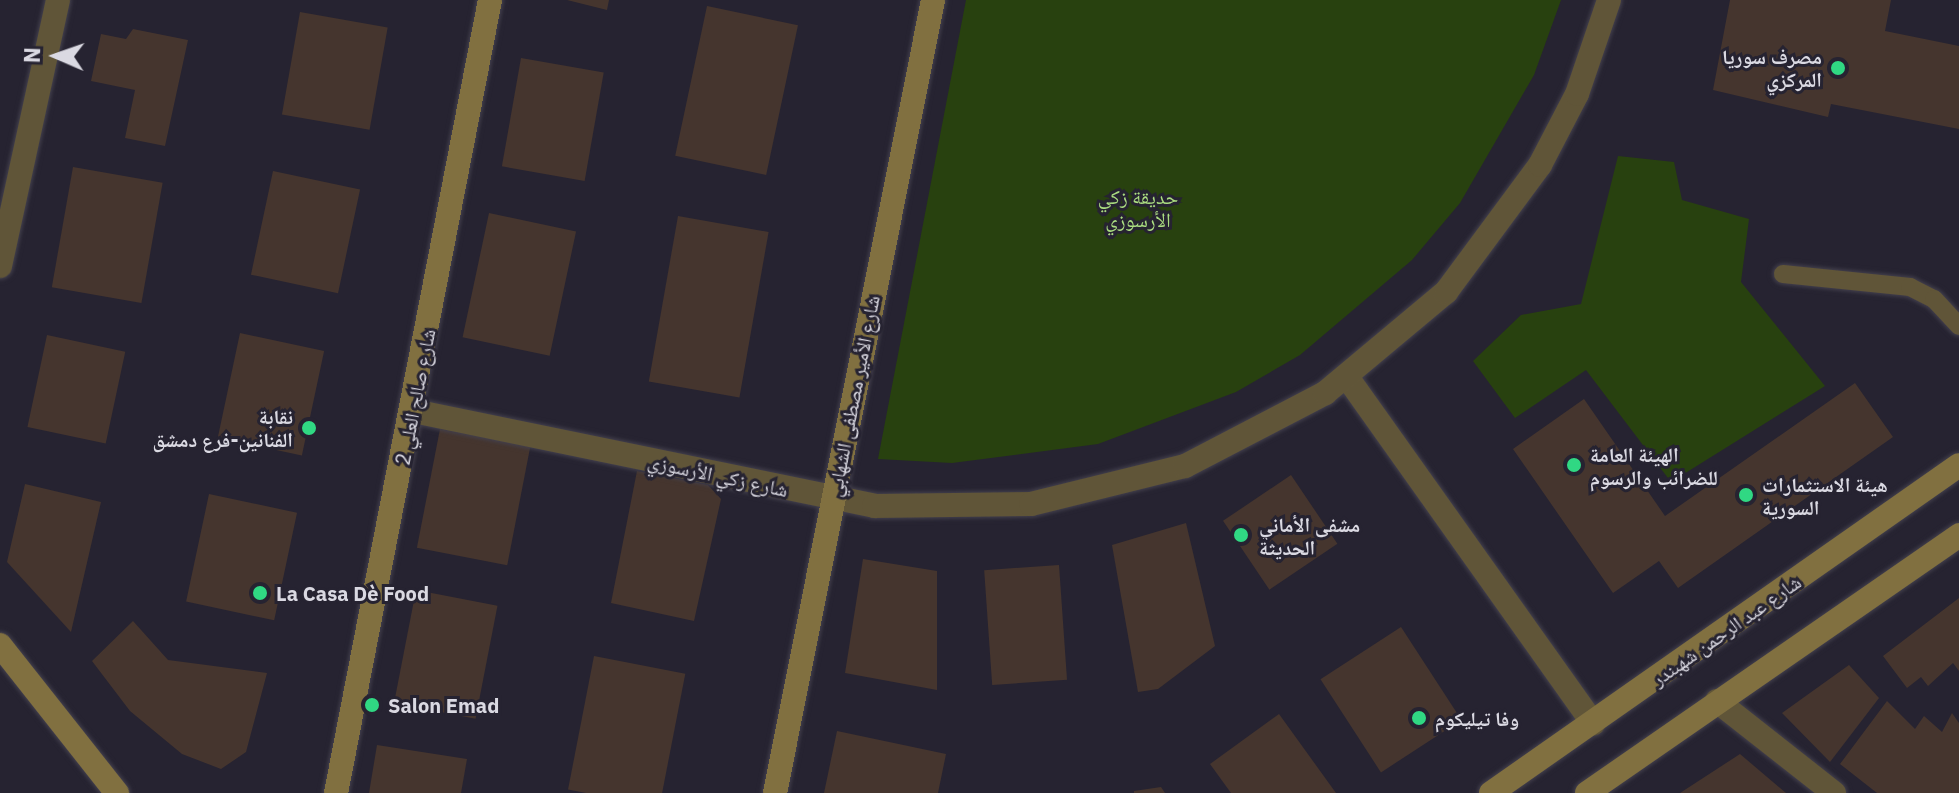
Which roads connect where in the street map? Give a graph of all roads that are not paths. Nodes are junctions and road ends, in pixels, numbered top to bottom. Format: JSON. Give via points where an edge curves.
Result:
{"nodes":[{"id":1,"x":58,"y":0,"type":"edge"},
{"id":2,"x":490,"y":0,"type":"edge"},
{"id":3,"x":933,"y":0,"type":"edge"},
{"id":4,"x":1609,"y":0,"type":"edge"},
{"id":5,"x":0,"y":266,"type":"edge"},
{"id":6,"x":1783,"y":274,"type":"dead end"},
{"id":7,"x":1959,"y":326,"type":"edge"},
{"id":8,"x":1347,"y":377,"type":"junction"},
{"id":9,"x":413,"y":411,"type":"junction"},
{"id":10,"x":1959,"y":465,"type":"edge"},
{"id":11,"x":832,"y":499,"type":"junction"},
{"id":12,"x":1959,"y":535,"type":"edge"},
{"id":13,"x":0,"y":645,"type":"edge"},
{"id":14,"x":1717,"y":701,"type":"junction"},
{"id":15,"x":1593,"y":723,"type":"junction"},
{"id":16,"x":117,"y":793,"type":"edge"},
{"id":17,"x":336,"y":793,"type":"edge"},
{"id":18,"x":775,"y":793,"type":"edge"},
{"id":19,"x":1491,"y":793,"type":"edge"},
{"id":20,"x":1587,"y":793,"type":"edge"},
{"id":21,"x":1834,"y":793,"type":"edge"}],
"edges":[{"from":1,"to":5,"type":"street"},
{"from":2,"to":9,"type":"main road","name":"شارع صالح العلي 2"},
{"from":3,"to":11,"type":"main road","name":"شارع الأمير مصطفى الشهابي"},
{"from":4,"to":8,"type":"street","name":"شارع زكي الأرسوزي","via":[[1577,94],[1497,231],[1446,292]]},
{"from":6,"to":7,"type":"lane","via":[[1910,287],[1934,299]]},
{"from":8,"to":11,"type":"street","name":"شارع زكي الأرسوزي","via":[[1257,434],[1109,489],[952,509]]},
{"from":8,"to":15,"type":"street"},
{"from":9,"to":11,"type":"street","name":"شارع زكي الأرسوزي"},
{"from":9,"to":17,"type":"main road","name":"شارع صالح العلي 2"},
{"from":10,"to":15,"type":"main road","name":"شارع عبد الرحمن شهبندر"},
{"from":11,"to":18,"type":"main road","name":"شارع الأمير مصطفى الشهابي"},
{"from":12,"to":14,"type":"main road"},
{"from":13,"to":16,"type":"main road"},
{"from":14,"to":20,"type":"main road"},
{"from":14,"to":21,"type":"street"},
{"from":15,"to":19,"type":"main road","name":"شارع عبد الرحمن شهبندر"}]}
